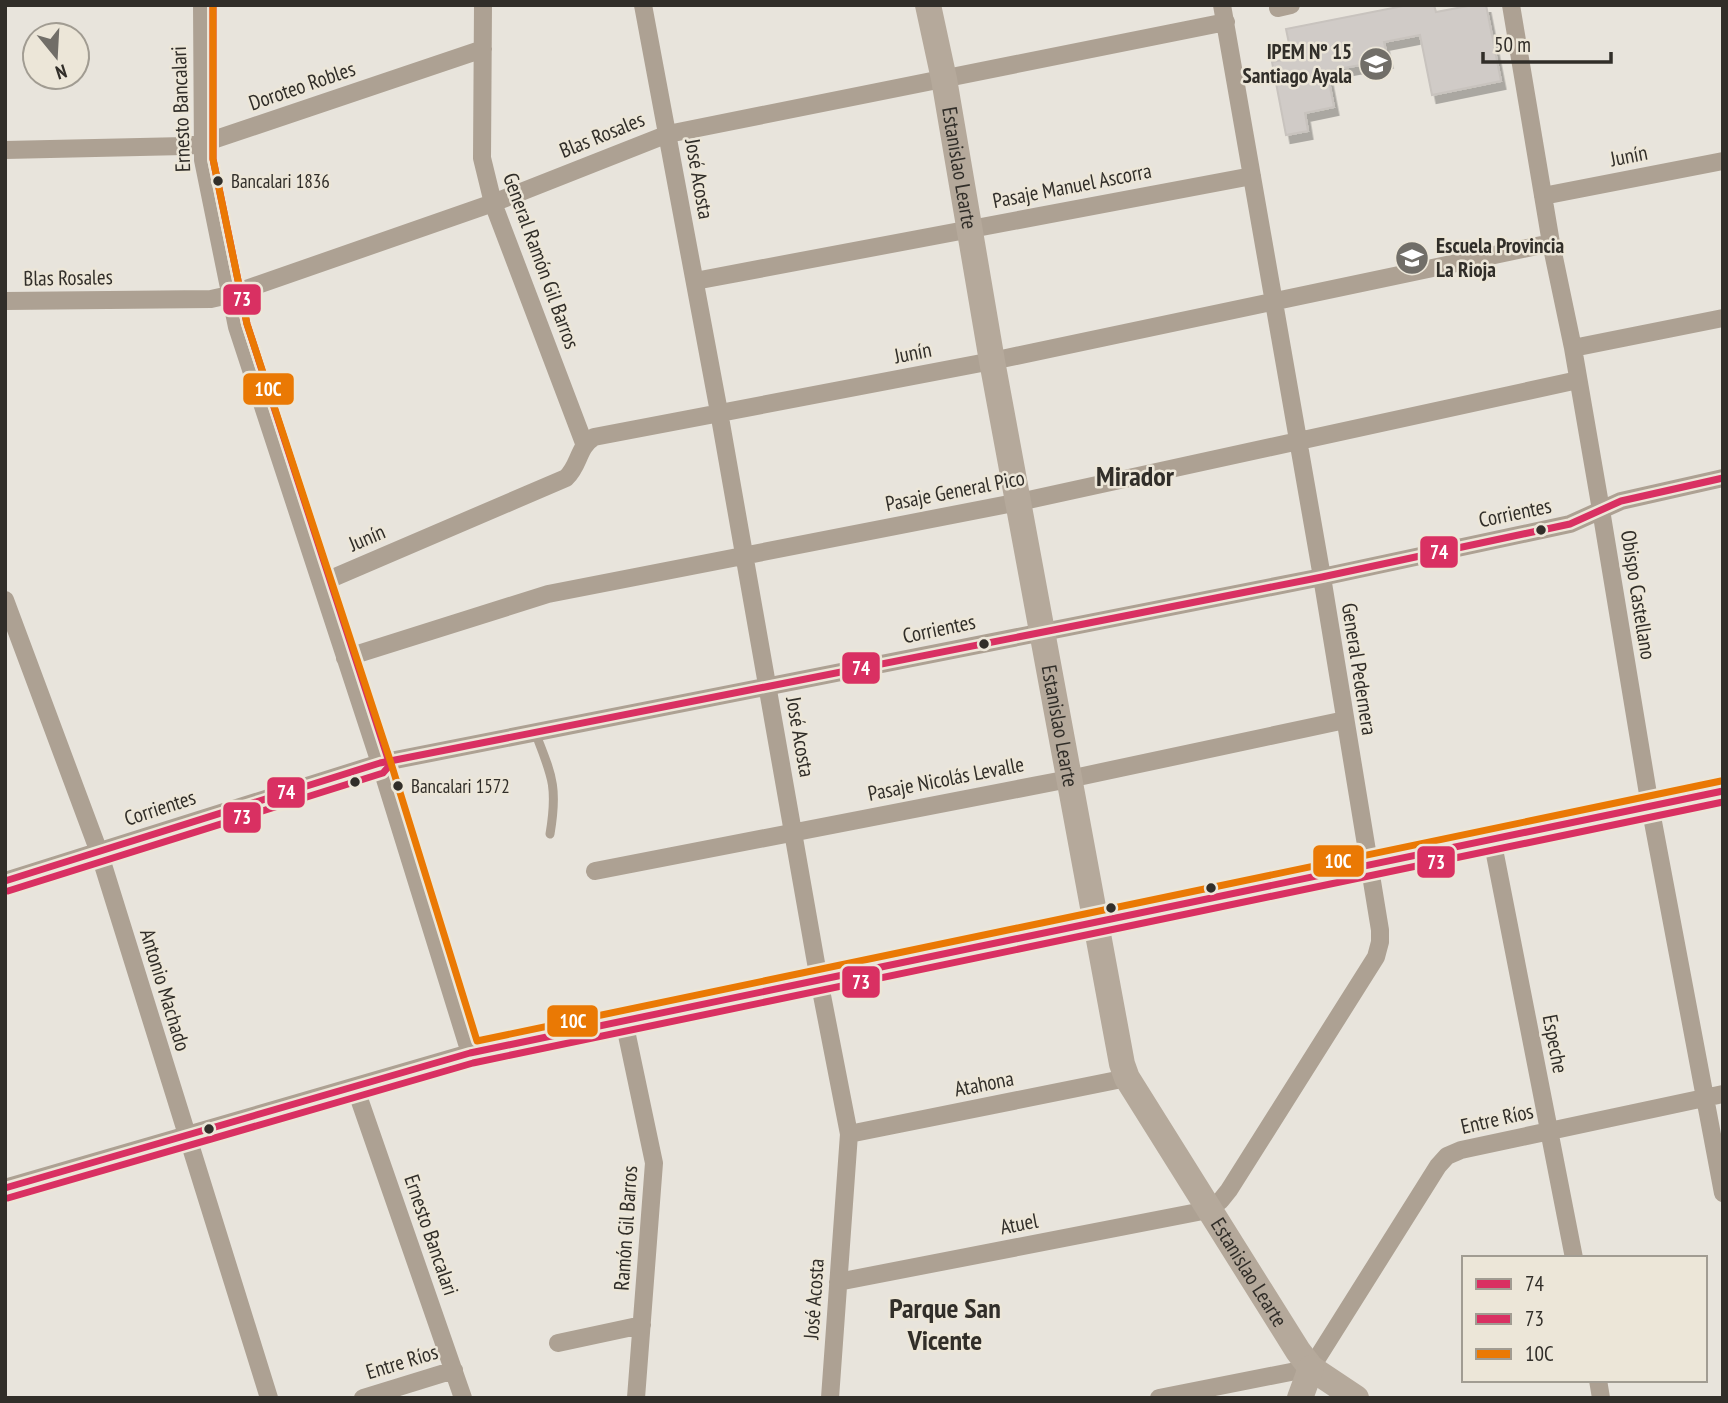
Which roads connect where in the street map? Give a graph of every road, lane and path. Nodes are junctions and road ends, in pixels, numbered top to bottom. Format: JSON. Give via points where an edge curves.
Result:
{"nodes":[{"id":1,"x":202,"y":5,"type":"edge"},
{"id":2,"x":483,"y":5,"type":"edge"},
{"id":3,"x":643,"y":5,"type":"edge"},
{"id":4,"x":928,"y":5,"type":"edge"},
{"id":5,"x":1511,"y":5,"type":"edge"},
{"id":6,"x":1224,"y":14,"type":"edge"},
{"id":7,"x":483,"y":49,"type":"junction"},
{"id":8,"x":944,"y":79,"type":"junction"},
{"id":9,"x":668,"y":134,"type":"junction"},
{"id":10,"x":201,"y":144,"type":"junction"},
{"id":11,"x":5,"y":150,"type":"edge"},
{"id":12,"x":1723,"y":161,"type":"edge"},
{"id":13,"x":1252,"y":176,"type":"junction"},
{"id":14,"x":1543,"y":196,"type":"junction"},
{"id":15,"x":493,"y":203,"type":"junction"},
{"id":16,"x":969,"y":229,"type":"junction"},
{"id":17,"x":1551,"y":243,"type":"junction"},
{"id":18,"x":695,"y":281,"type":"junction"},
{"id":19,"x":229,"y":295,"type":"junction"},
{"id":20,"x":5,"y":302,"type":"edge"},
{"id":21,"x":1274,"y":302,"type":"junction"},
{"id":22,"x":1723,"y":318,"type":"edge"},
{"id":23,"x":1573,"y":348,"type":"junction"},
{"id":24,"x":992,"y":361,"type":"junction"},
{"id":25,"x":1578,"y":380,"type":"junction"},
{"id":26,"x":719,"y":412,"type":"junction"},
{"id":27,"x":1297,"y":441,"type":"junction"},
{"id":28,"x":584,"y":443,"type":"junction"},
{"id":29,"x":1723,"y":478,"type":"edge"},
{"id":30,"x":1018,"y":502,"type":"junction"},
{"id":31,"x":1601,"y":510,"type":"junction"},
{"id":32,"x":744,"y":555,"type":"junction"},
{"id":33,"x":1322,"y":578,"type":"junction"},
{"id":34,"x":321,"y":583,"type":"junction"},
{"id":35,"x":5,"y":600,"type":"edge"},
{"id":36,"x":11,"y":630,"type":"edge"},
{"id":37,"x":1043,"y":631,"type":"junction"},
{"id":38,"x":345,"y":658,"type":"junction"},
{"id":39,"x":768,"y":688,"type":"junction"},
{"id":40,"x":1345,"y":720,"type":"junction"},
{"id":41,"x":535,"y":732,"type":"junction"},
{"id":42,"x":380,"y":763,"type":"junction"},
{"id":43,"x":1069,"y":779,"type":"junction"},
{"id":44,"x":1723,"y":791,"type":"edge"},
{"id":45,"x":1650,"y":806,"type":"junction"},
{"id":46,"x":793,"y":831,"type":"junction"},
{"id":47,"x":550,"y":834,"type":"dead end"},
{"id":48,"x":1492,"y":839,"type":"junction"},
{"id":49,"x":99,"y":852,"type":"junction"},
{"id":50,"x":1368,"y":865,"type":"junction"},
{"id":51,"x":595,"y":871,"type":"dead end"},
{"id":52,"x":5,"y":881,"type":"edge"},
{"id":53,"x":1095,"y":922,"type":"junction"},
{"id":54,"x":819,"y":980,"type":"junction"},
{"id":55,"x":624,"y":1021,"type":"junction"},
{"id":56,"x":470,"y":1053,"type":"junction"},
{"id":57,"x":1127,"y":1078,"type":"junction"},
{"id":58,"x":355,"y":1087,"type":"junction"},
{"id":59,"x":1723,"y":1094,"type":"edge"},
{"id":60,"x":1704,"y":1098,"type":"junction"},
{"id":61,"x":1549,"y":1130,"type":"junction"},
{"id":62,"x":849,"y":1134,"type":"junction"},
{"id":63,"x":186,"y":1136,"type":"junction"},
{"id":64,"x":5,"y":1188,"type":"edge"},
{"id":65,"x":1723,"y":1193,"type":"edge"},
{"id":66,"x":1208,"y":1210,"type":"junction"},
{"id":67,"x":1574,"y":1256,"type":"edge"},
{"id":68,"x":838,"y":1282,"type":"junction"},
{"id":69,"x":642,"y":1325,"type":"junction"},
{"id":70,"x":558,"y":1343,"type":"dead end"},
{"id":71,"x":1311,"y":1368,"type":"junction"},
{"id":72,"x":454,"y":1370,"type":"junction"},
{"id":73,"x":268,"y":1398,"type":"edge"},
{"id":74,"x":363,"y":1398,"type":"edge"},
{"id":75,"x":463,"y":1398,"type":"edge"},
{"id":76,"x":636,"y":1398,"type":"edge"},
{"id":77,"x":830,"y":1398,"type":"edge"},
{"id":78,"x":1159,"y":1398,"type":"edge"},
{"id":79,"x":1300,"y":1398,"type":"edge"},
{"id":80,"x":1356,"y":1398,"type":"edge"}],
"edges":[{"from":1,"to":10,"type":"street","name":"Ernesto Bancalari"},
{"from":2,"to":7,"type":"street","name":"General Ramón Gil Barros"},
{"from":3,"to":9,"type":"street","name":"José Acosta"},
{"from":4,"to":8,"type":"main road","name":"Estanislao Learte"},
{"from":5,"to":14,"type":"street","name":"Obispo Castellano"},
{"from":6,"to":8,"type":"street","name":"Blas Rosales"},
{"from":6,"to":13,"type":"street","name":"General Pedernera"},
{"from":7,"to":10,"type":"street","name":"Doroteo Robles"},
{"from":7,"to":15,"type":"street","name":"General Ramón Gil Barros","via":[[482,158]]},
{"from":8,"to":9,"type":"street","name":"Blas Rosales"},
{"from":8,"to":16,"type":"main road","name":"Estanislao Learte"},
{"from":9,"to":15,"type":"street","name":"Blas Rosales"},
{"from":9,"to":18,"type":"street","name":"José Acosta"},
{"from":10,"to":11,"type":"street","name":"Doroteo Robles"},
{"from":10,"to":19,"type":"street","name":"Ernesto Bancalari"},
{"from":12,"to":14,"type":"street","name":"Junín"},
{"from":13,"to":16,"type":"street","name":"Pasaje Manuel Ascorra"},
{"from":13,"to":21,"type":"street","name":"General Pedernera"},
{"from":14,"to":17,"type":"street","name":"Obispo Castellano"},
{"from":15,"to":19,"type":"street","name":"Blas Rosales"},
{"from":15,"to":28,"type":"street","name":"General Ramón Gil Barros"},
{"from":16,"to":18,"type":"street","name":"Pasaje Manuel Ascorra"},
{"from":16,"to":24,"type":"main road","name":"Estanislao Learte"},
{"from":17,"to":21,"type":"street","name":"Junín"},
{"from":17,"to":23,"type":"street","name":"Obispo Castellano"},
{"from":18,"to":26,"type":"street","name":"José Acosta"},
{"from":19,"to":20,"type":"street","name":"Blas Rosales"},
{"from":19,"to":34,"type":"street","name":"Ernesto Bancalari"},
{"from":21,"to":24,"type":"street","name":"Junín"},
{"from":21,"to":27,"type":"street","name":"General Pedernera"},
{"from":22,"to":23,"type":"street"},
{"from":23,"to":25,"type":"street","name":"Obispo Castellano"},
{"from":24,"to":26,"type":"street","name":"Junín"},
{"from":24,"to":30,"type":"main road","name":"Estanislao Learte"},
{"from":25,"to":27,"type":"street","name":"Pasaje General Pico"},
{"from":25,"to":31,"type":"street","name":"Obispo Castellano"},
{"from":26,"to":28,"type":"street","name":"Junín","via":[[606,433]]},
{"from":26,"to":32,"type":"street","name":"José Acosta"},
{"from":27,"to":30,"type":"street","name":"Pasaje General Pico"},
{"from":27,"to":33,"type":"street","name":"General Pedernera"},
{"from":28,"to":34,"type":"street","name":"Junín","via":[[574,471],[566,478]]},
{"from":29,"to":31,"type":"street","name":"Corrientes","via":[[1621,501]]},
{"from":30,"to":32,"type":"street","name":"Pasaje General Pico"},
{"from":30,"to":37,"type":"main road","name":"Estanislao Learte"},
{"from":31,"to":33,"type":"street","name":"Corrientes","via":[[1570,524]]},
{"from":31,"to":45,"type":"street","name":"Obispo Castellano"},
{"from":32,"to":38,"type":"street","name":"Pasaje General Pico","via":[[548,594]]},
{"from":32,"to":39,"type":"street","name":"José Acosta"},
{"from":33,"to":37,"type":"street","name":"Corrientes"},
{"from":33,"to":40,"type":"street","name":"General Pedernera"},
{"from":34,"to":38,"type":"street","name":"Ernesto Bancalari"},
{"from":35,"to":36,"type":"street","name":"Antonio Machado"},
{"from":36,"to":49,"type":"street","name":"Antonio Machado"},
{"from":37,"to":39,"type":"street","name":"Corrientes"},
{"from":37,"to":43,"type":"main road","name":"Estanislao Learte"},
{"from":38,"to":42,"type":"street","name":"Ernesto Bancalari"},
{"from":39,"to":41,"type":"street","name":"Corrientes"},
{"from":39,"to":46,"type":"street","name":"José Acosta"},
{"from":40,"to":43,"type":"street","name":"Pasaje Nicolás Levalle"},
{"from":40,"to":50,"type":"street","name":"General Pedernera"},
{"from":41,"to":42,"type":"street","name":"Corrientes"},
{"from":41,"to":47,"type":"lane","via":[[555,793]]},
{"from":42,"to":49,"type":"street","name":"Corrientes"},
{"from":42,"to":56,"type":"street","name":"Ernesto Bancalari"},
{"from":43,"to":46,"type":"street","name":"Pasaje Nicolás Levalle"},
{"from":43,"to":53,"type":"main road","name":"Estanislao Learte"},
{"from":44,"to":45,"type":"main road"},
{"from":45,"to":48,"type":"main road"},
{"from":45,"to":60,"type":"street","name":"Obispo Castellano"},
{"from":46,"to":51,"type":"street","name":"Pasaje Nicolás Levalle"},
{"from":46,"to":54,"type":"street","name":"José Acosta"},
{"from":48,"to":50,"type":"main road"},
{"from":48,"to":61,"type":"street","name":"Espeche"},
{"from":49,"to":52,"type":"street","name":"Corrientes"},
{"from":49,"to":63,"type":"street","name":"Antonio Machado"},
{"from":50,"to":53,"type":"main road"},
{"from":50,"to":66,"type":"street","name":"General Pedernera","via":[[1380,930],[1376,957],[1229,1190]]},
{"from":53,"to":54,"type":"street"},
{"from":53,"to":57,"type":"main road","name":"Estanislao Learte"},
{"from":54,"to":55,"type":"street"},
{"from":54,"to":62,"type":"street","name":"José Acosta"},
{"from":55,"to":56,"type":"street"},
{"from":55,"to":69,"type":"street","name":"Ramón Gil Barros","via":[[654,1163]]},
{"from":56,"to":58,"type":"street"},
{"from":57,"to":62,"type":"street","name":"Atahona"},
{"from":57,"to":66,"type":"main road","name":"Estanislao Learte"},
{"from":58,"to":63,"type":"street"},
{"from":58,"to":72,"type":"street","name":"Ernesto Bancalari"},
{"from":59,"to":60,"type":"street","name":"Entre Ríos"},
{"from":60,"to":61,"type":"street","name":"Entre Ríos"},
{"from":60,"to":65,"type":"street","name":"Obispo Castellano"},
{"from":61,"to":67,"type":"street","name":"Espeche"},
{"from":61,"to":71,"type":"street","name":"Entre Ríos","via":[[1447,1156]]},
{"from":62,"to":68,"type":"street","name":"José Acosta"},
{"from":63,"to":64,"type":"street"},
{"from":63,"to":73,"type":"street","name":"Antonio Machado"},
{"from":66,"to":68,"type":"street","name":"Atuel"},
{"from":66,"to":71,"type":"main road","name":"Estanislao Learte"},
{"from":68,"to":77,"type":"street","name":"José Acosta"},
{"from":69,"to":70,"type":"street"},
{"from":69,"to":76,"type":"street","name":"Ramón Gil Barros"},
{"from":71,"to":78,"type":"street"},
{"from":71,"to":79,"type":"main road"},
{"from":71,"to":80,"type":"main road"},
{"from":72,"to":74,"type":"street","name":"Entre Ríos"},
{"from":72,"to":75,"type":"street","name":"Ernesto Bancalari"}]}
